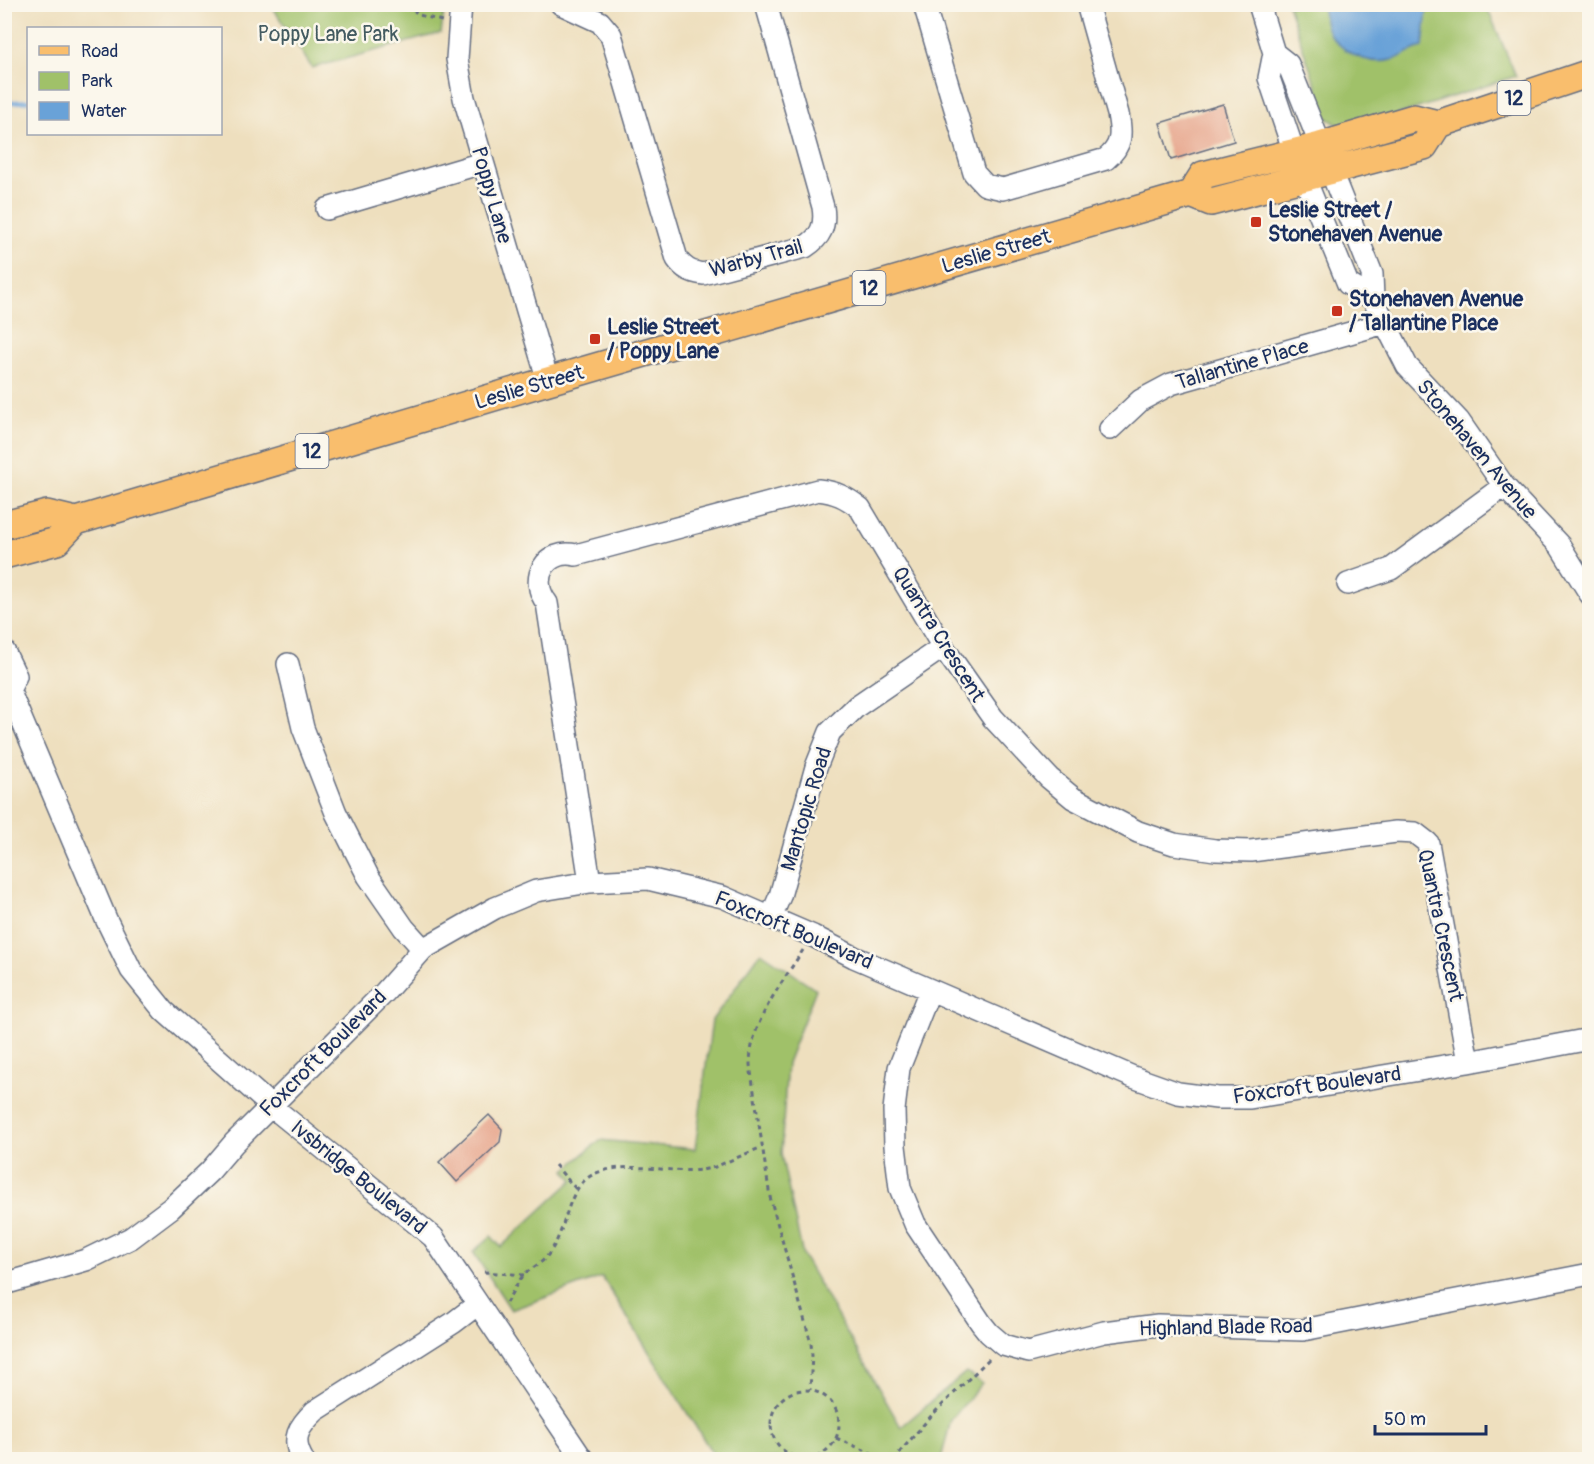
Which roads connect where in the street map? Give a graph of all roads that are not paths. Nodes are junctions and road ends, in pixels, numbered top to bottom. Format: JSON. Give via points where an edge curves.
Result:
{"nodes":[{"id":1,"x":461,"y":4,"type":"edge"},
{"id":2,"x":561,"y":4,"type":"edge"},
{"id":3,"x":765,"y":4,"type":"edge"},
{"id":4,"x":924,"y":4,"type":"edge"},
{"id":5,"x":1087,"y":4,"type":"edge"},
{"id":6,"x":1259,"y":4,"type":"edge"},
{"id":7,"x":1274,"y":53,"type":"junction"},
{"id":8,"x":1590,"y":73,"type":"edge"},
{"id":9,"x":1438,"y":124,"type":"junction"},
{"id":10,"x":1320,"y":146,"type":"junction"},
{"id":11,"x":1294,"y":152,"type":"junction"},
{"id":12,"x":482,"y":163,"type":"junction"},
{"id":13,"x":1330,"y":171,"type":"junction"},
{"id":14,"x":1304,"y":178,"type":"junction"},
{"id":15,"x":1191,"y":194,"type":"junction"},
{"id":16,"x":327,"y":209,"type":"dead end"},
{"id":17,"x":1373,"y":300,"type":"junction"},
{"id":18,"x":1385,"y":323,"type":"junction"},
{"id":19,"x":548,"y":381,"type":"junction"},
{"id":20,"x":1110,"y":429,"type":"dead end"},
{"id":21,"x":1504,"y":486,"type":"junction"},
{"id":22,"x":76,"y":521,"type":"junction"},
{"id":23,"x":4,"y":525,"type":"edge"},
{"id":24,"x":4,"y":555,"type":"edge"},
{"id":25,"x":1348,"y":584,"type":"dead end"},
{"id":26,"x":1590,"y":594,"type":"edge"},
{"id":27,"x":943,"y":647,"type":"junction"},
{"id":28,"x":4,"y":651,"type":"edge"},
{"id":29,"x":288,"y":664,"type":"dead end"},
{"id":30,"x":7,"y":689,"type":"edge"},
{"id":31,"x":591,"y":882,"type":"junction"},
{"id":32,"x":771,"y":917,"type":"junction"},
{"id":33,"x":423,"y":949,"type":"junction"},
{"id":34,"x":930,"y":990,"type":"junction"},
{"id":35,"x":1590,"y":1039,"type":"edge"},
{"id":36,"x":1468,"y":1062,"type":"junction"},
{"id":37,"x":271,"y":1106,"type":"junction"},
{"id":38,"x":1590,"y":1274,"type":"edge"},
{"id":39,"x":4,"y":1284,"type":"edge"},
{"id":40,"x":478,"y":1304,"type":"junction"},
{"id":41,"x":303,"y":1460,"type":"edge"},
{"id":42,"x":582,"y":1460,"type":"edge"}],
"edges":[{"from":1,"to":12,"type":"street","name":"Poppy Lane","via":[[459,75]]},
{"from":2,"to":3,"type":"street","name":"Warby Trail","via":[[600,22],[611,35],[673,248],[683,267],[703,274],[805,247],[823,228],[823,207]]},
{"from":4,"to":5,"type":"street","via":[[974,173],[985,185],[1003,189],[1106,159],[1120,142],[1118,114]]},
{"from":6,"to":7,"type":"street"},
{"from":7,"to":10,"type":"street","name":"Stonehaven Avenue","via":[[1288,64]]},
{"from":7,"to":11,"type":"street","via":[[1269,78]]},
{"from":8,"to":9,"type":"main road","number":"12"},
{"from":9,"to":10,"type":"main road","number":"12","via":[[1413,118]]},
{"from":9,"to":13,"type":"main road","name":"Leslie Street","number":"12","via":[[1424,146]]},
{"from":10,"to":11,"type":"main road","number":"12"},
{"from":10,"to":13,"type":"street","name":"Stonehaven Avenue"},
{"from":11,"to":14,"type":"street"},
{"from":11,"to":15,"type":"main road","number":"12","via":[[1203,175]]},
{"from":12,"to":16,"type":"street"},
{"from":12,"to":19,"type":"street","name":"Poppy Lane"},
{"from":13,"to":14,"type":"main road","name":"Leslie Street","number":"12"},
{"from":13,"to":17,"type":"street","name":"Stonehaven Avenue","via":[[1372,274]]},
{"from":14,"to":15,"type":"main road","name":"Leslie Street","number":"12","via":[[1211,202]]},
{"from":14,"to":17,"type":"street","via":[[1348,285]]},
{"from":15,"to":19,"type":"main road","name":"Leslie Street","number":"12"},
{"from":17,"to":18,"type":"street","name":"Stonehaven Avenue"},
{"from":18,"to":20,"type":"street","name":"Tallantine Place","via":[[1171,384],[1141,400]]},
{"from":18,"to":21,"type":"street","name":"Stonehaven Avenue","via":[[1407,366],[1459,421]]},
{"from":19,"to":22,"type":"main road","name":"Leslie Street","number":"12"},
{"from":21,"to":25,"type":"street","via":[[1391,569]]},
{"from":21,"to":26,"type":"street","name":"Stonehaven Avenue","via":[[1560,546]]},
{"from":22,"to":23,"type":"main road","name":"Leslie Street","number":"12","via":[[47,514]]},
{"from":22,"to":24,"type":"main road","name":"Leslie Street","number":"12","via":[[57,541]]},
{"from":27,"to":31,"type":"street","name":"Quantra Crescent","via":[[860,508],[837,492],[819,489],[576,555],[565,552],[554,556],[540,574],[538,584],[547,603]]},
{"from":27,"to":32,"type":"street","name":"Mantopic Road","via":[[857,706],[830,732]]},
{"from":27,"to":36,"type":"street","name":"Quantra Crescent","via":[[993,718],[1049,778],[1073,798],[1138,832],[1174,844],[1251,852],[1396,832],[1415,833],[1428,843]]},
{"from":28,"to":30,"type":"street","name":"Ivsbridge Boulevard","via":[[16,676]]},
{"from":29,"to":33,"type":"street","via":[[303,728],[336,813],[368,876]]},
{"from":30,"to":37,"type":"street","name":"Ivsbridge Boulevard","via":[[131,970],[164,1011]]},
{"from":31,"to":32,"type":"street","name":"Foxcroft Boulevard","via":[[648,879],[723,897]]},
{"from":31,"to":33,"type":"street","name":"Foxcroft Boulevard","via":[[536,891],[495,908]]},
{"from":32,"to":34,"type":"street","name":"Foxcroft Boulevard"},
{"from":33,"to":37,"type":"street","name":"Foxcroft Boulevard"},
{"from":34,"to":36,"type":"street","name":"Foxcroft Boulevard","via":[[1178,1093],[1250,1098]]},
{"from":34,"to":38,"type":"street","name":"Highland Blade Road","via":[[899,1068],[894,1110],[900,1188],[915,1224],[985,1328],[1003,1345],[1028,1352],[1104,1332],[1158,1325],[1303,1330]]},
{"from":35,"to":36,"type":"street","name":"Foxcroft Boulevard"},
{"from":37,"to":39,"type":"street","name":"Foxcroft Boulevard","via":[[210,1172],[131,1238],[86,1260]]},
{"from":37,"to":40,"type":"street","name":"Ivsbridge Boulevard","via":[[433,1236]]},
{"from":40,"to":41,"type":"street","via":[[315,1411],[302,1423],[297,1437],[296,1446]]},
{"from":40,"to":42,"type":"street","name":"Ivsbridge Boulevard"}]}
